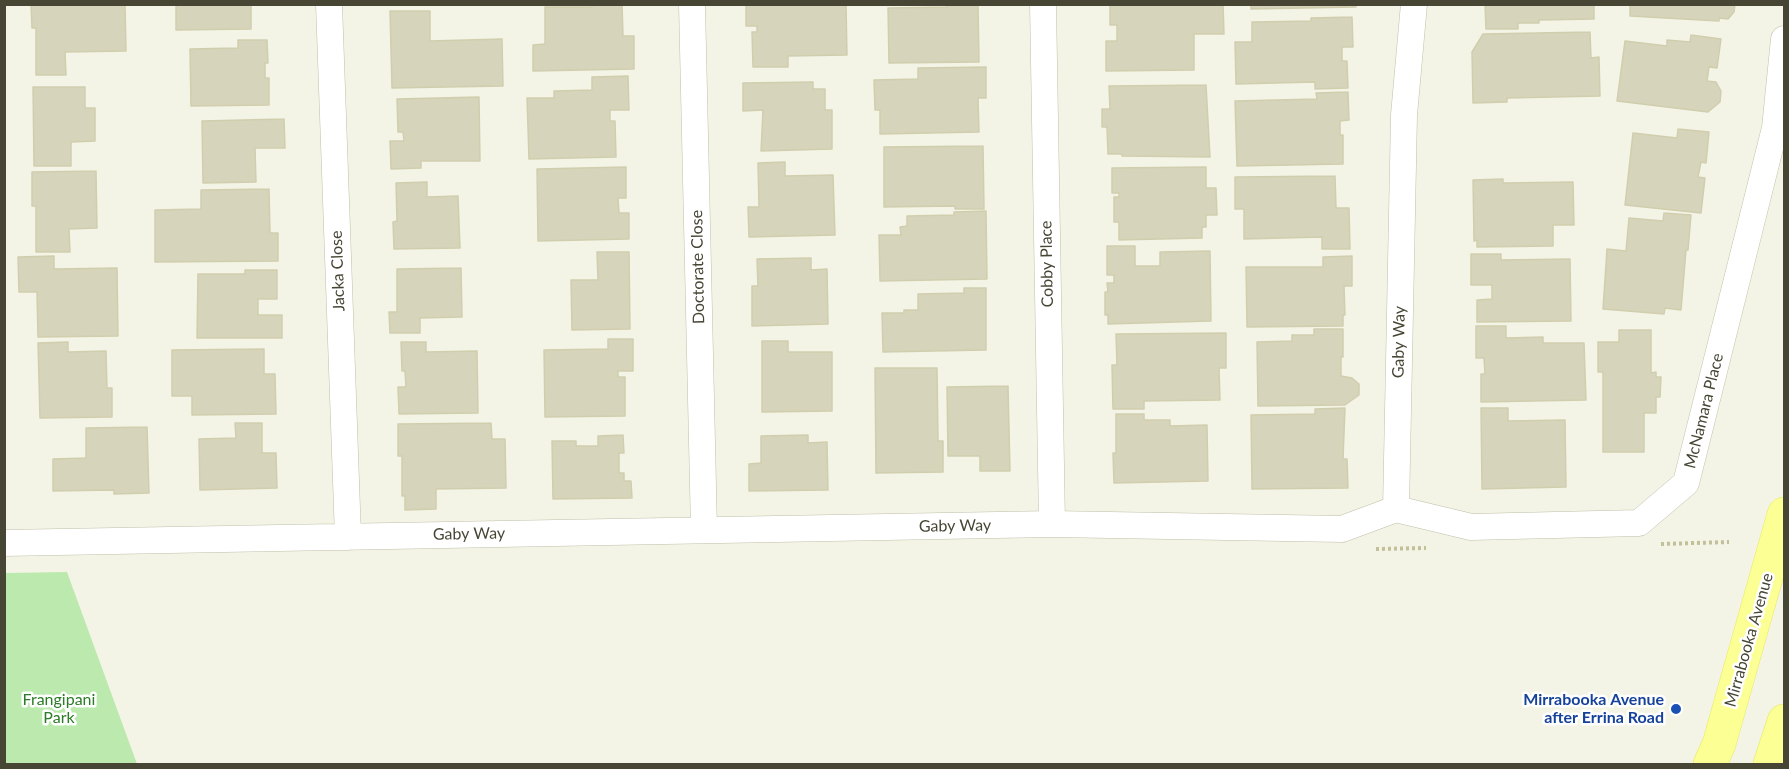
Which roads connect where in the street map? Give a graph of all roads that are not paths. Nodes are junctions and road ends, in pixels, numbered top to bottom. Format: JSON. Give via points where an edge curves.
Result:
{"nodes":[{"id":1,"x":329,"y":4,"type":"edge"},
{"id":2,"x":692,"y":4,"type":"edge"},
{"id":3,"x":1043,"y":4,"type":"edge"},
{"id":4,"x":1414,"y":4,"type":"edge"},
{"id":5,"x":1785,"y":39,"type":"edge"},
{"id":6,"x":1396,"y":509,"type":"junction"},
{"id":7,"x":1785,"y":514,"type":"edge"},
{"id":8,"x":1052,"y":524,"type":"junction"},
{"id":9,"x":704,"y":530,"type":"junction"},
{"id":10,"x":348,"y":537,"type":"junction"},
{"id":11,"x":4,"y":543,"type":"edge"},
{"id":12,"x":1785,"y":721,"type":"edge"},
{"id":13,"x":1710,"y":765,"type":"edge"},
{"id":14,"x":1770,"y":765,"type":"edge"}],
"edges":[{"from":1,"to":10,"type":"street","name":"Jacka Close"},
{"from":2,"to":9,"type":"street","name":"Doctorate Close"},
{"from":3,"to":8,"type":"street","name":"Cobby Place"},
{"from":4,"to":6,"type":"street","name":"Gaby Way","via":[[1404,115]]},
{"from":5,"to":6,"type":"street","name":"McNamara Place","via":[[1775,128],[1686,483],[1639,523],[1471,527]]},
{"from":6,"to":8,"type":"street","name":"Gaby Way","via":[[1342,530]]},
{"from":7,"to":13,"type":"main road","name":"Mirrabooka Avenue"},
{"from":8,"to":9,"type":"street","name":"Gaby Way"},
{"from":9,"to":10,"type":"street","name":"Gaby Way"},
{"from":10,"to":11,"type":"street","name":"Gaby Way"},
{"from":12,"to":14,"type":"main road"}]}
